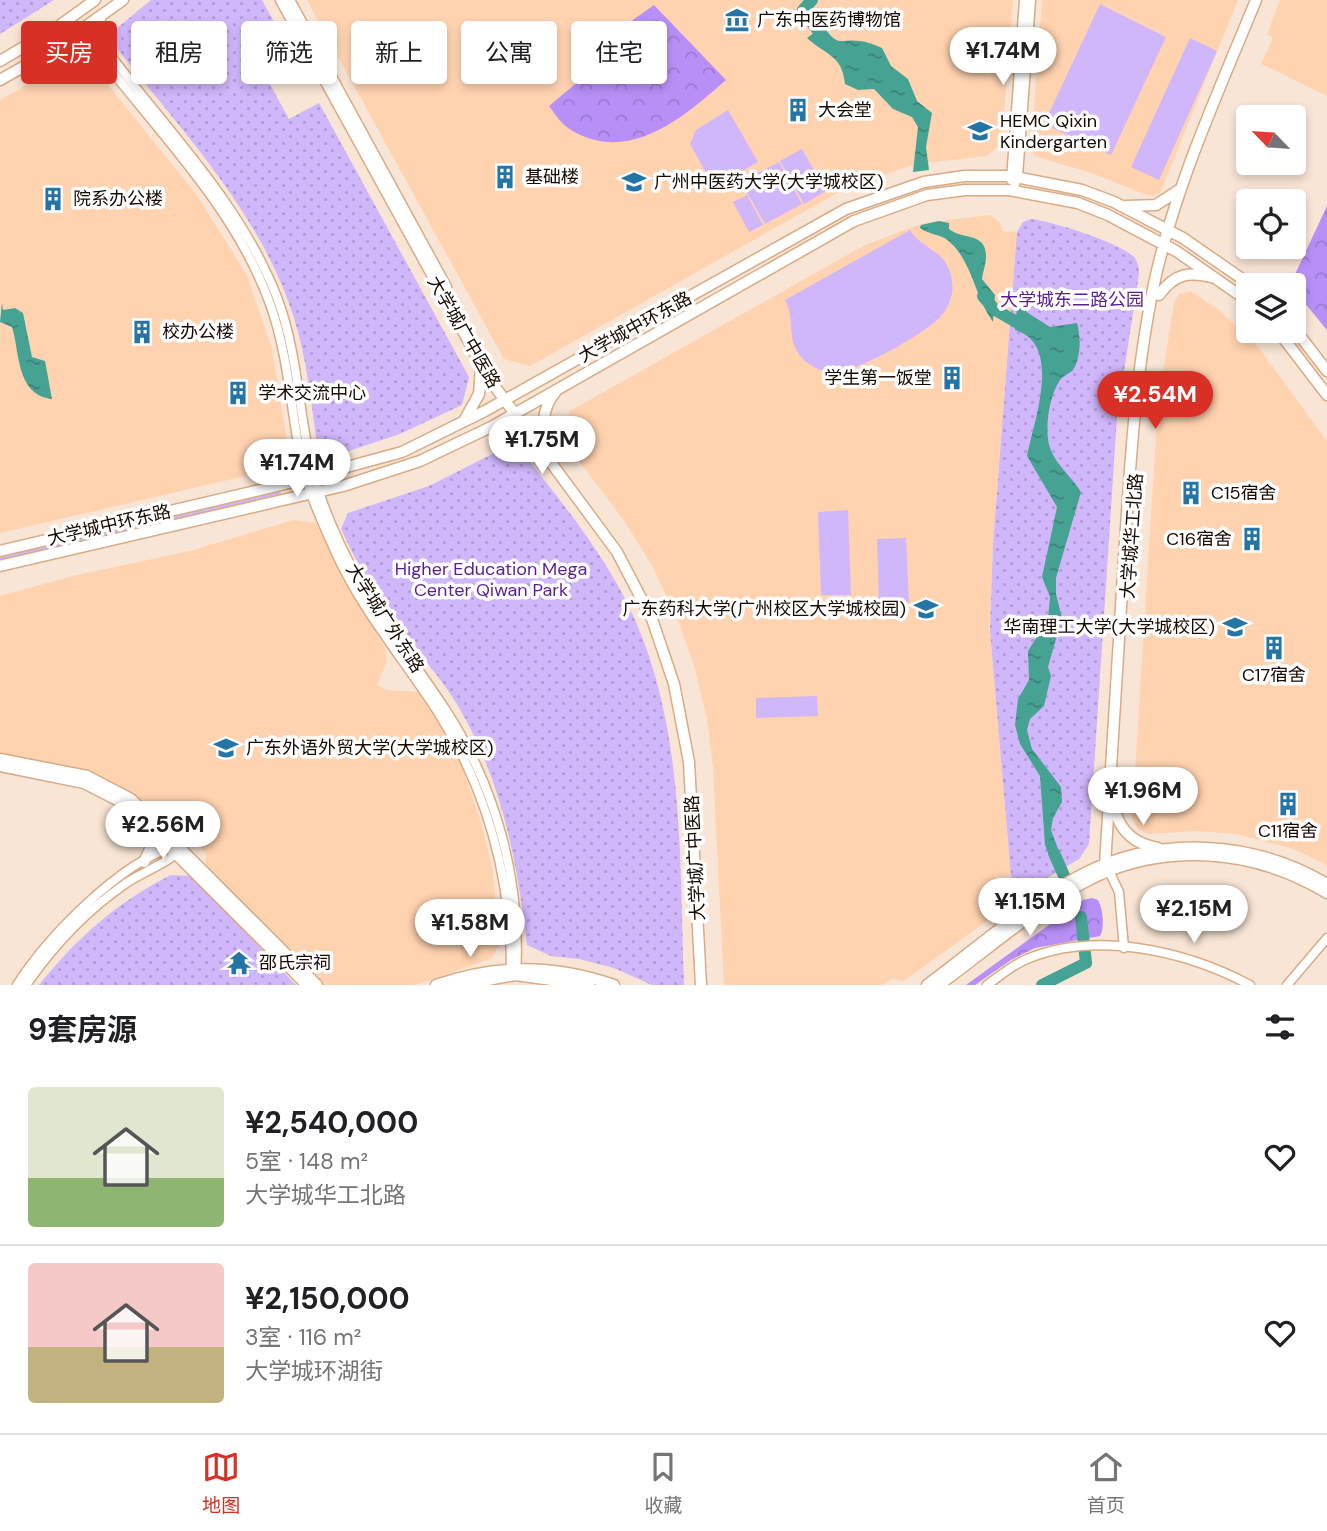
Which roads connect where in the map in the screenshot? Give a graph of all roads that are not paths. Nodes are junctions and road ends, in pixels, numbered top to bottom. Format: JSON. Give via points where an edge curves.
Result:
{"nodes":[{"id":1,"x":95,"y":0,"type":"edge"},
{"id":2,"x":123,"y":0,"type":"edge"},
{"id":3,"x":281,"y":0,"type":"edge"},
{"id":4,"x":289,"y":0,"type":"edge"},
{"id":5,"x":1024,"y":0,"type":"edge"},
{"id":6,"x":1031,"y":0,"type":"edge"},
{"id":7,"x":1256,"y":0,"type":"edge"},
{"id":8,"x":1263,"y":0,"type":"edge"},
{"id":9,"x":102,"y":16,"type":"junction"},
{"id":10,"x":95,"y":21,"type":"edge"},
{"id":11,"x":0,"y":61,"type":"edge"},
{"id":12,"x":21,"y":68,"type":"edge"},
{"id":13,"x":117,"y":77,"type":"edge"},
{"id":14,"x":0,"y":80,"type":"edge"},
{"id":15,"x":1014,"y":176,"type":"junction"},
{"id":16,"x":1182,"y":187,"type":"junction"},
{"id":17,"x":1013,"y":190,"type":"junction"},
{"id":18,"x":1120,"y":205,"type":"junction"},
{"id":19,"x":1171,"y":232,"type":"junction"},
{"id":20,"x":1167,"y":246,"type":"junction"},
{"id":21,"x":1236,"y":274,"type":"edge"},
{"id":22,"x":1224,"y":281,"type":"junction"},
{"id":23,"x":1236,"y":291,"type":"edge"},
{"id":24,"x":1159,"y":295,"type":"junction"},
{"id":25,"x":1287,"y":343,"type":"edge"},
{"id":26,"x":1305,"y":343,"type":"edge"},
{"id":27,"x":480,"y":364,"type":"junction"},
{"id":28,"x":1327,"y":371,"type":"edge"},
{"id":29,"x":561,"y":386,"type":"junction"},
{"id":30,"x":1327,"y":395,"type":"edge"},
{"id":31,"x":507,"y":399,"type":"junction"},
{"id":32,"x":516,"y":412,"type":"junction"},
{"id":33,"x":462,"y":424,"type":"junction"},
{"id":34,"x":550,"y":449,"type":"junction"},
{"id":35,"x":310,"y":478,"type":"junction"},
{"id":36,"x":314,"y":492,"type":"junction"},
{"id":37,"x":0,"y":551,"type":"edge"},
{"id":38,"x":0,"y":566,"type":"edge"},
{"id":39,"x":0,"y":759,"type":"edge"},
{"id":40,"x":0,"y":766,"type":"edge"},
{"id":41,"x":1115,"y":811,"type":"junction"},
{"id":42,"x":147,"y":823,"type":"junction"},
{"id":43,"x":177,"y":849,"type":"junction"},
{"id":44,"x":1166,"y":849,"type":"junction"},
{"id":45,"x":144,"y":862,"type":"junction"},
{"id":46,"x":1108,"y":866,"type":"junction"},
{"id":47,"x":1327,"y":884,"type":"edge"},
{"id":48,"x":1327,"y":893,"type":"edge"},
{"id":49,"x":1327,"y":938,"type":"edge"},
{"id":50,"x":1124,"y":948,"type":"junction"},
{"id":51,"x":513,"y":971,"type":"junction"},
{"id":52,"x":17,"y":985,"type":"edge"},
{"id":53,"x":26,"y":985,"type":"edge"},
{"id":54,"x":307,"y":985,"type":"edge"},
{"id":55,"x":317,"y":985,"type":"edge"},
{"id":56,"x":436,"y":985,"type":"edge"},
{"id":57,"x":461,"y":985,"type":"edge"},
{"id":58,"x":589,"y":985,"type":"edge"},
{"id":59,"x":614,"y":985,"type":"edge"},
{"id":60,"x":701,"y":985,"type":"edge"},
{"id":61,"x":707,"y":985,"type":"edge"},
{"id":62,"x":927,"y":985,"type":"edge"},
{"id":63,"x":939,"y":985,"type":"edge"},
{"id":64,"x":987,"y":985,"type":"edge"},
{"id":65,"x":1250,"y":985,"type":"edge"},
{"id":66,"x":1287,"y":985,"type":"edge"}],
"edges":[{"from":1,"to":11,"type":"main road"},
{"from":2,"to":9,"type":"main road"},
{"from":3,"to":27,"type":"main road","name":"大学城广中医路"},
{"from":4,"to":31,"type":"main road","name":"大学城广中医路"},
{"from":5,"to":15,"type":"street"},
{"from":6,"to":15,"type":"street"},
{"from":7,"to":16,"type":"main road","name":"大学城华工北路"},
{"from":8,"to":19,"type":"main road","name":"大学城华工北路"},
{"from":9,"to":10,"type":"main road"},
{"from":9,"to":35,"type":"street","name":"大学城广外东路","via":[[99,40],[222,198],[263,264],[288,332]]},
{"from":12,"to":14,"type":"main road"},
{"from":13,"to":35,"type":"street","name":"大学城广外东路","via":[[209,195],[262,284],[280,335]]},
{"from":15,"to":17,"type":"street"},
{"from":15,"to":18,"type":"main road","name":"大学城中环东路","via":[[1071,187]]},
{"from":15,"to":31,"type":"main road","name":"大学城中环东路","via":[[932,180],[853,206]]},
{"from":16,"to":18,"type":"main road","via":[[1156,205]]},
{"from":16,"to":19,"type":"main road","name":"大学城华工北路"},
{"from":17,"to":20,"type":"main road","name":"大学城中环东路","via":[[1088,207]]},
{"from":17,"to":29,"type":"main road","name":"大学城中环东路","via":[[935,194],[865,216]]},
{"from":18,"to":19,"type":"main road","name":"大学城中环东路"},
{"from":19,"to":20,"type":"main road","name":"大学城华工北路"},
{"from":19,"to":21,"type":"main road","name":"大学城中环东路"},
{"from":20,"to":22,"type":"main road","name":"大学城中环东路"},
{"from":20,"to":24,"type":"main road","name":"大学城华工北路"},
{"from":20,"to":46,"type":"main road","name":"大学城华工北路","via":[[1145,333],[1134,410]]},
{"from":22,"to":23,"type":"main road","name":"大学城中环东路"},
{"from":22,"to":24,"type":"main road","via":[[1183,274]]},
{"from":24,"to":41,"type":"main road","name":"大学城华工北路","via":[[1140,421]]},
{"from":25,"to":30,"type":"main road"},
{"from":26,"to":28,"type":"main road"},
{"from":27,"to":31,"type":"main road","name":"大学城广中医路"},
{"from":27,"to":33,"type":"main road","via":[[480,394]]},
{"from":29,"to":32,"type":"main road","name":"大学城中环东路"},
{"from":29,"to":34,"type":"main road","via":[[544,414]]},
{"from":31,"to":32,"type":"main road","name":"大学城广中医路"},
{"from":31,"to":33,"type":"main road","name":"大学城中环东路"},
{"from":32,"to":34,"type":"main road","name":"大学城广中医路"},
{"from":32,"to":36,"type":"main road","name":"大学城中环东路","via":[[420,461]]},
{"from":32,"to":60,"type":"main road","name":"大学城广中医路","via":[[624,564],[652,619],[670,671],[690,776]]},
{"from":33,"to":35,"type":"main road","name":"大学城中环东路","via":[[402,452]]},
{"from":34,"to":61,"type":"main road","name":"大学城广中医路","via":[[630,560],[658,617],[676,669],[697,776]]},
{"from":35,"to":36,"type":"street","name":"大学城广外东路"},
{"from":35,"to":37,"type":"main road","name":"大学城中环东路"},
{"from":36,"to":38,"type":"main road","name":"大学城中环东路"},
{"from":36,"to":51,"type":"street","name":"大学城广外东路","via":[[363,604],[446,726],[476,784],[501,863]]},
{"from":39,"to":43,"type":"main road","via":[[74,772],[107,784],[143,808]]},
{"from":40,"to":42,"type":"main road","via":[[91,786],[120,800]]},
{"from":41,"to":44,"type":"main road","via":[[1134,840]]},
{"from":41,"to":46,"type":"main road","name":"大学城华工北路"},
{"from":42,"to":43,"type":"main road"},
{"from":42,"to":45,"type":"main road","via":[[152,845]]},
{"from":43,"to":45,"type":"street"},
{"from":43,"to":53,"type":"street","via":[[100,903],[56,946]]},
{"from":43,"to":54,"type":"main road"},
{"from":43,"to":55,"type":"main road"},
{"from":44,"to":46,"type":"main road"},
{"from":44,"to":47,"type":"main road","via":[[1241,851],[1296,868]]},
{"from":45,"to":52,"type":"street","via":[[72,918]]},
{"from":46,"to":48,"type":"main road","via":[[1167,856],[1221,856],[1270,866]]},
{"from":46,"to":50,"type":"street","via":[[1119,892]]},
{"from":46,"to":62,"type":"main road","via":[[1053,892]]},
{"from":46,"to":63,"type":"main road"},
{"from":49,"to":66,"type":"street"},
{"from":50,"to":64,"type":"street","via":[[1078,946],[1026,959]]},
{"from":50,"to":65,"type":"street","via":[[1197,961]]},
{"from":51,"to":56,"type":"main road"},
{"from":51,"to":57,"type":"main road"},
{"from":51,"to":58,"type":"main road"},
{"from":51,"to":59,"type":"main road","via":[[573,974]]}]}
